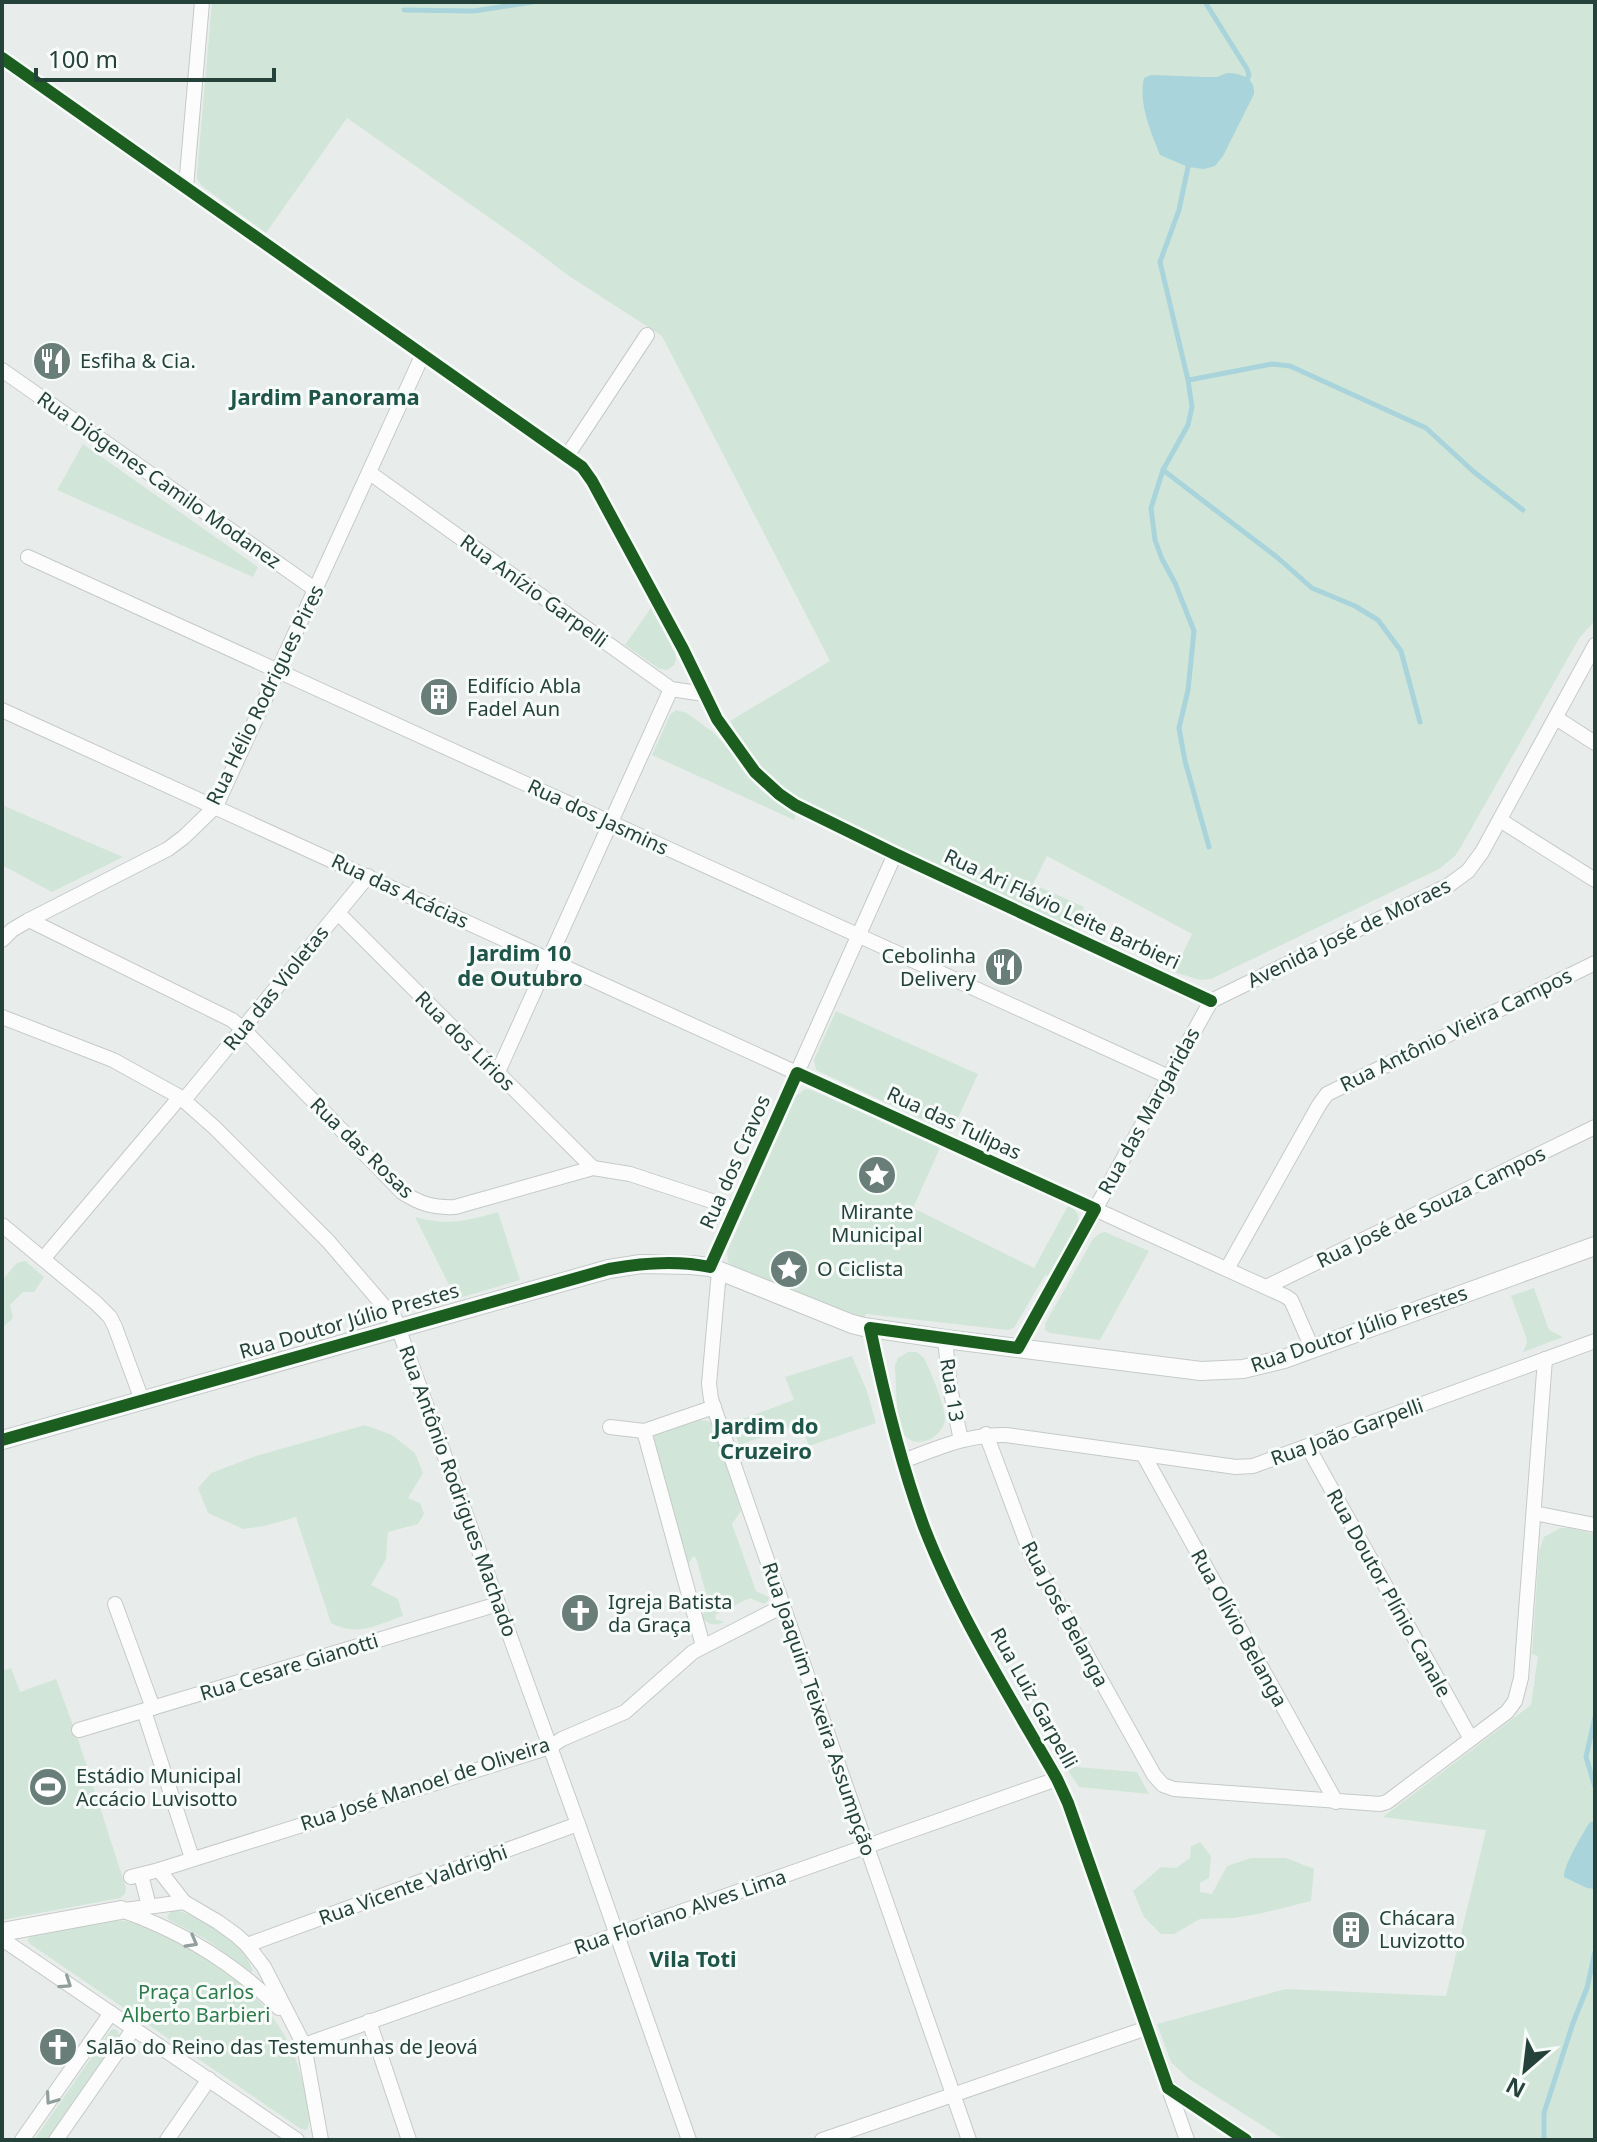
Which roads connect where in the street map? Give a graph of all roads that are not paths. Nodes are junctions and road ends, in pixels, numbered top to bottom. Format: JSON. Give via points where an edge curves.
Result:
{"nodes":[{"id":1,"x":202,"y":2,"type":"edge"},
{"id":2,"x":2,"y":58,"type":"edge"},
{"id":3,"x":186,"y":187,"type":"junction"},
{"id":4,"x":647,"y":335,"type":"dead end"},
{"id":5,"x":423,"y":354,"type":"junction"},
{"id":6,"x":2,"y":370,"type":"edge"},
{"id":7,"x":567,"y":456,"type":"junction"},
{"id":8,"x":370,"y":473,"type":"junction"},
{"id":9,"x":28,"y":557,"type":"dead end"},
{"id":10,"x":316,"y":590,"type":"junction"},
{"id":11,"x":1595,"y":645,"type":"edge"},
{"id":12,"x":278,"y":671,"type":"junction"},
{"id":13,"x":671,"y":689,"type":"junction"},
{"id":14,"x":704,"y":694,"type":"junction"},
{"id":15,"x":2,"y":710,"type":"edge"},
{"id":16,"x":1556,"y":718,"type":"junction"},
{"id":17,"x":1595,"y":743,"type":"edge"},
{"id":18,"x":216,"y":806,"type":"junction"},
{"id":19,"x":1500,"y":820,"type":"junction"},
{"id":20,"x":609,"y":822,"type":"junction"},
{"id":21,"x":895,"y":854,"type":"junction"},
{"id":22,"x":368,"y":876,"type":"junction"},
{"id":23,"x":1594,"y":878,"type":"edge"},
{"id":24,"x":338,"y":913,"type":"junction"},
{"id":25,"x":29,"y":920,"type":"junction"},
{"id":26,"x":860,"y":936,"type":"junction"},
{"id":27,"x":2,"y":940,"type":"edge"},
{"id":28,"x":548,"y":959,"type":"junction"},
{"id":29,"x":1595,"y":963,"type":"edge"},
{"id":30,"x":1211,"y":1001,"type":"junction"},
{"id":31,"x":2,"y":1017,"type":"edge"},
{"id":32,"x":242,"y":1028,"type":"junction"},
{"id":33,"x":797,"y":1073,"type":"junction"},
{"id":34,"x":497,"y":1074,"type":"junction"},
{"id":35,"x":1169,"y":1077,"type":"junction"},
{"id":36,"x":182,"y":1099,"type":"junction"},
{"id":37,"x":1595,"y":1127,"type":"edge"},
{"id":38,"x":593,"y":1168,"type":"junction"},
{"id":39,"x":736,"y":1209,"type":"junction"},
{"id":40,"x":1095,"y":1209,"type":"junction"},
{"id":41,"x":2,"y":1225,"type":"edge"},
{"id":42,"x":1595,"y":1246,"type":"edge"},
{"id":43,"x":43,"y":1259,"type":"junction"},
{"id":44,"x":714,"y":1269,"type":"junction"},
{"id":45,"x":1227,"y":1269,"type":"junction"},
{"id":46,"x":1294,"y":1273,"type":"junction"},
{"id":47,"x":1266,"y":1287,"type":"junction"},
{"id":48,"x":1291,"y":1300,"type":"junction"},
{"id":49,"x":399,"y":1328,"type":"junction"},
{"id":50,"x":870,"y":1328,"type":"junction"},
{"id":51,"x":945,"y":1339,"type":"junction"},
{"id":52,"x":1595,"y":1341,"type":"edge"},
{"id":53,"x":1018,"y":1348,"type":"junction"},
{"id":54,"x":1312,"y":1348,"type":"junction"},
{"id":55,"x":1545,"y":1359,"type":"junction"},
{"id":56,"x":142,"y":1400,"type":"junction"},
{"id":57,"x":714,"y":1407,"type":"junction"},
{"id":58,"x":610,"y":1427,"type":"dead end"},
{"id":59,"x":644,"y":1431,"type":"junction"},
{"id":60,"x":986,"y":1434,"type":"junction"},
{"id":61,"x":2,"y":1440,"type":"edge"},
{"id":62,"x":961,"y":1440,"type":"junction"},
{"id":63,"x":1308,"y":1447,"type":"junction"},
{"id":64,"x":1143,"y":1454,"type":"junction"},
{"id":65,"x":903,"y":1461,"type":"junction"},
{"id":66,"x":1534,"y":1513,"type":"junction"},
{"id":67,"x":1595,"y":1525,"type":"edge"},
{"id":68,"x":115,"y":1604,"type":"dead end"},
{"id":69,"x":498,"y":1604,"type":"junction"},
{"id":70,"x":783,"y":1606,"type":"junction"},
{"id":71,"x":703,"y":1646,"type":"junction"},
{"id":72,"x":148,"y":1710,"type":"junction"},
{"id":73,"x":79,"y":1730,"type":"dead end"},
{"id":74,"x":1471,"y":1739,"type":"junction"},
{"id":75,"x":550,"y":1747,"type":"junction"},
{"id":76,"x":1057,"y":1779,"type":"junction"},
{"id":77,"x":1336,"y":1802,"type":"junction"},
{"id":78,"x":578,"y":1824,"type":"junction"},
{"id":79,"x":867,"y":1846,"type":"junction"},
{"id":80,"x":192,"y":1858,"type":"junction"},
{"id":81,"x":159,"y":1870,"type":"junction"},
{"id":82,"x":184,"y":1902,"type":"junction"},
{"id":83,"x":149,"y":1906,"type":"junction"},
{"id":84,"x":121,"y":1910,"type":"junction"},
{"id":85,"x":2,"y":1932,"type":"edge"},
{"id":86,"x":617,"y":1933,"type":"junction"},
{"id":87,"x":2,"y":1939,"type":"edge"},
{"id":88,"x":247,"y":1945,"type":"junction"},
{"id":89,"x":111,"y":2013,"type":"junction"},
{"id":90,"x":288,"y":2017,"type":"junction"},
{"id":91,"x":369,"y":2021,"type":"junction"},
{"id":92,"x":134,"y":2028,"type":"junction"},
{"id":93,"x":1147,"y":2028,"type":"junction"},
{"id":94,"x":304,"y":2045,"type":"junction"},
{"id":95,"x":209,"y":2079,"type":"junction"},
{"id":96,"x":1168,"y":2088,"type":"junction"},
{"id":97,"x":954,"y":2094,"type":"junction"},
{"id":98,"x":22,"y":2140,"type":"edge"},
{"id":99,"x":56,"y":2140,"type":"edge"},
{"id":100,"x":167,"y":2140,"type":"edge"},
{"id":101,"x":297,"y":2140,"type":"edge"},
{"id":102,"x":321,"y":2140,"type":"edge"},
{"id":103,"x":409,"y":2140,"type":"edge"},
{"id":104,"x":689,"y":2140,"type":"edge"},
{"id":105,"x":822,"y":2140,"type":"edge"},
{"id":106,"x":969,"y":2140,"type":"edge"},
{"id":107,"x":1187,"y":2140,"type":"edge"},
{"id":108,"x":1246,"y":2140,"type":"edge"}],
"edges":[{"from":1,"to":3,"type":"street"},
{"from":2,"to":3,"type":"street","name":"Rua Ari Flávio Leite Barbieri"},
{"from":3,"to":5,"type":"street","name":"Rua Ari Flávio Leite Barbieri"},
{"from":4,"to":7,"type":"street"},
{"from":5,"to":7,"type":"street","name":"Rua Ari Flávio Leite Barbieri"},
{"from":5,"to":8,"type":"street","name":"Rua Hélio Rodrigues Pires"},
{"from":6,"to":10,"type":"street","name":"Rua Diógenes Camilo Modanez"},
{"from":7,"to":14,"type":"street","name":"Rua Ari Flávio Leite Barbieri","via":[[592,481]]},
{"from":8,"to":10,"type":"street","name":"Rua Hélio Rodrigues Pires"},
{"from":8,"to":13,"type":"street","name":"Rua Anízio Garpelli"},
{"from":9,"to":12,"type":"street","name":"Rua dos Jasmins"},
{"from":10,"to":12,"type":"street","name":"Rua Hélio Rodrigues Pires"},
{"from":11,"to":16,"type":"street","name":"Avenida José de Moraes"},
{"from":12,"to":18,"type":"street","name":"Rua Hélio Rodrigues Pires"},
{"from":12,"to":20,"type":"street","name":"Rua dos Jasmins"},
{"from":13,"to":14,"type":"street","name":"Rua Anízio Garpelli"},
{"from":13,"to":20,"type":"street"},
{"from":14,"to":21,"type":"street","name":"Rua Ari Flávio Leite Barbieri","via":[[743,757],[770,787],[795,805]]},
{"from":15,"to":18,"type":"street","name":"Rua das Acácias"},
{"from":16,"to":17,"type":"street"},
{"from":16,"to":19,"type":"street","name":"Avenida José de Moraes"},
{"from":18,"to":22,"type":"street","name":"Rua das Acácias"},
{"from":18,"to":25,"type":"street","name":"Rua Hélio Rodrigues Pires","via":[[168,849]]},
{"from":19,"to":23,"type":"street"},
{"from":19,"to":30,"type":"street","name":"Avenida José de Moraes","via":[[1475,863],[1458,879]]},
{"from":20,"to":26,"type":"street","name":"Rua dos Jasmins"},
{"from":20,"to":28,"type":"street"},
{"from":21,"to":26,"type":"street","name":"Rua dos Cravos"},
{"from":21,"to":30,"type":"street","name":"Rua Ari Flávio Leite Barbieri"},
{"from":22,"to":24,"type":"street","name":"Rua das Violetas"},
{"from":22,"to":28,"type":"street","name":"Rua das Acácias"},
{"from":24,"to":32,"type":"street","name":"Rua das Violetas"},
{"from":24,"to":34,"type":"street","name":"Rua dos Lírios"},
{"from":25,"to":27,"type":"street","name":"Rua Hélio Rodrigues Pires"},
{"from":25,"to":32,"type":"street","name":"Rua das Rosas"},
{"from":26,"to":33,"type":"street","name":"Rua dos Cravos"},
{"from":26,"to":35,"type":"street","name":"Rua dos Jasmins"},
{"from":28,"to":33,"type":"street","name":"Rua das Acácias"},
{"from":28,"to":34,"type":"street"},
{"from":29,"to":45,"type":"street","name":"Rua Antônio Vieira Campos","via":[[1327,1094]]},
{"from":30,"to":35,"type":"street","name":"Rua das Margaridas"},
{"from":31,"to":36,"type":"street","name":"Rua Antônio Rodrigues Machado","via":[[113,1060]]},
{"from":32,"to":36,"type":"street","name":"Rua das Violetas"},
{"from":32,"to":38,"type":"street","name":"Rua das Rosas","via":[[402,1192],[425,1205],[455,1207]]},
{"from":33,"to":39,"type":"street","name":"Rua dos Cravos"},
{"from":33,"to":40,"type":"street","name":"Rua das Tulipas"},
{"from":34,"to":38,"type":"street","name":"Rua dos Lírios"},
{"from":35,"to":40,"type":"street","name":"Rua das Margaridas"},
{"from":36,"to":43,"type":"street","name":"Rua das Violetas"},
{"from":36,"to":49,"type":"street","name":"Rua Antônio Rodrigues Machado","via":[[328,1241]]},
{"from":37,"to":46,"type":"street","name":"Rua José de Souza Campos"},
{"from":38,"to":39,"type":"street","name":"Rua das Rosas","via":[[630,1174]]},
{"from":39,"to":44,"type":"street","name":"Rua dos Cravos"},
{"from":40,"to":45,"type":"street","name":"Rua das Tulipas"},
{"from":40,"to":53,"type":"street","name":"Rua das Margaridas"},
{"from":41,"to":43,"type":"street"},
{"from":42,"to":54,"type":"street","name":"Rua Doutor Júlio Prestes"},
{"from":43,"to":56,"type":"street","via":[[110,1317]]},
{"from":44,"to":49,"type":"street","name":"Rua Doutor Júlio Prestes","via":[[641,1264],[609,1269]]},
{"from":44,"to":50,"type":"street","name":"Rua Doutor Júlio Prestes"},
{"from":44,"to":57,"type":"street","name":"Rua Joaquim Teixeira Assumpção","via":[[709,1384]]},
{"from":45,"to":47,"type":"street","name":"Rua das Tulipas"},
{"from":46,"to":47,"type":"street","name":"Rua José de Souza Campos"},
{"from":46,"to":48,"type":"street"},
{"from":47,"to":48,"type":"street","name":"Rua das Tulipas"},
{"from":48,"to":54,"type":"street"},
{"from":49,"to":56,"type":"street","name":"Rua Doutor Júlio Prestes"},
{"from":49,"to":69,"type":"street","name":"Rua Antônio Rodrigues Machado"},
{"from":50,"to":51,"type":"street","name":"Rua Doutor Júlio Prestes"},
{"from":50,"to":65,"type":"street","name":"Rua Luiz Garpelli"},
{"from":51,"to":53,"type":"street","name":"Rua Doutor Júlio Prestes"},
{"from":51,"to":62,"type":"street","name":"Rua 13"},
{"from":52,"to":55,"type":"street","name":"Rua João Garpelli"},
{"from":53,"to":54,"type":"street","name":"Rua Doutor Júlio Prestes","via":[[1201,1371],[1243,1369]]},
{"from":55,"to":63,"type":"street","name":"Rua João Garpelli"},
{"from":55,"to":66,"type":"street"},
{"from":56,"to":61,"type":"street","name":"Rua Doutor Júlio Prestes"},
{"from":57,"to":59,"type":"street"},
{"from":57,"to":70,"type":"street","name":"Rua Joaquim Teixeira Assumpção"},
{"from":58,"to":59,"type":"street"},
{"from":59,"to":71,"type":"street"},
{"from":60,"to":62,"type":"street","name":"Rua João Garpelli"},
{"from":60,"to":64,"type":"street","name":"Rua João Garpelli"},
{"from":60,"to":77,"type":"street","name":"Rua José Belanga","via":[[1032,1557],[1163,1785]]},
{"from":62,"to":65,"type":"street","name":"Rua João Garpelli"},
{"from":63,"to":64,"type":"street","name":"Rua João Garpelli","via":[[1269,1462],[1236,1467]]},
{"from":63,"to":74,"type":"street","name":"Rua Doutor Plínio Canale"},
{"from":64,"to":77,"type":"street","name":"Rua Olívio Belanga"},
{"from":65,"to":76,"type":"street","name":"Rua Luiz Garpelli","via":[[951,1588]]},
{"from":66,"to":67,"type":"street"},
{"from":66,"to":74,"type":"street","via":[[1519,1688],[1507,1712]]},
{"from":68,"to":72,"type":"street"},
{"from":69,"to":72,"type":"street","name":"Rua Cesare Gianotti"},
{"from":69,"to":75,"type":"street","name":"Rua Antônio Rodrigues Machado"},
{"from":70,"to":71,"type":"street","name":"Rua José Manoel de Oliveira"},
{"from":70,"to":79,"type":"street","name":"Rua Joaquim Teixeira Assumpção"},
{"from":71,"to":75,"type":"street","name":"Rua José Manoel de Oliveira","via":[[625,1712]]},
{"from":72,"to":73,"type":"street","name":"Rua Cesare Gianotti"},
{"from":72,"to":80,"type":"street"},
{"from":74,"to":77,"type":"street","via":[[1387,1802]]},
{"from":75,"to":78,"type":"street","name":"Rua Antônio Rodrigues Machado"},
{"from":75,"to":80,"type":"street","name":"Rua José Manoel de Oliveira"},
{"from":76,"to":79,"type":"street","name":"Rua Floriano Alves Lima"},
{"from":76,"to":93,"type":"street","name":"Rua Luiz Garpelli"},
{"from":78,"to":86,"type":"street","name":"Rua Antônio Rodrigues Machado"},
{"from":78,"to":88,"type":"street","name":"Rua Vicente Valdrighi"},
{"from":79,"to":86,"type":"street","name":"Rua Floriano Alves Lima"},
{"from":79,"to":97,"type":"street","name":"Rua Joaquim Teixeira Assumpção"},
{"from":80,"to":81,"type":"street","name":"Rua José Manoel de Oliveira"},
{"from":81,"to":82,"type":"street"},
{"from":81,"to":83,"type":"street","name":"Rua José Manoel de Oliveira","via":[[136,1876]]},
{"from":82,"to":83,"type":"street"},
{"from":82,"to":88,"type":"street"},
{"from":83,"to":84,"type":"street"},
{"from":84,"to":85,"type":"street"},
{"from":84,"to":90,"type":"street","one_way":true,"via":[[220,1958]]},
{"from":86,"to":91,"type":"street","name":"Rua Floriano Alves Lima"},
{"from":86,"to":104,"type":"street","name":"Rua Antônio Rodrigues Machado"},
{"from":87,"to":89,"type":"street","one_way":true},
{"from":88,"to":90,"type":"street"},
{"from":89,"to":92,"type":"street"},
{"from":89,"to":98,"type":"street","one_way":true},
{"from":90,"to":94,"type":"street"},
{"from":91,"to":94,"type":"street","name":"Rua Floriano Alves Lima"},
{"from":91,"to":103,"type":"street"},
{"from":92,"to":95,"type":"street"},
{"from":92,"to":99,"type":"street"},
{"from":93,"to":96,"type":"street","name":"Rua Luiz Garpelli"},
{"from":93,"to":97,"type":"street"},
{"from":94,"to":102,"type":"street"},
{"from":95,"to":100,"type":"street"},
{"from":95,"to":101,"type":"street"},
{"from":96,"to":107,"type":"street","name":"Rua Luiz Garpelli"},
{"from":96,"to":108,"type":"street"},
{"from":97,"to":105,"type":"street"},
{"from":97,"to":106,"type":"street","name":"Rua Joaquim Teixeira Assumpção"}]}
